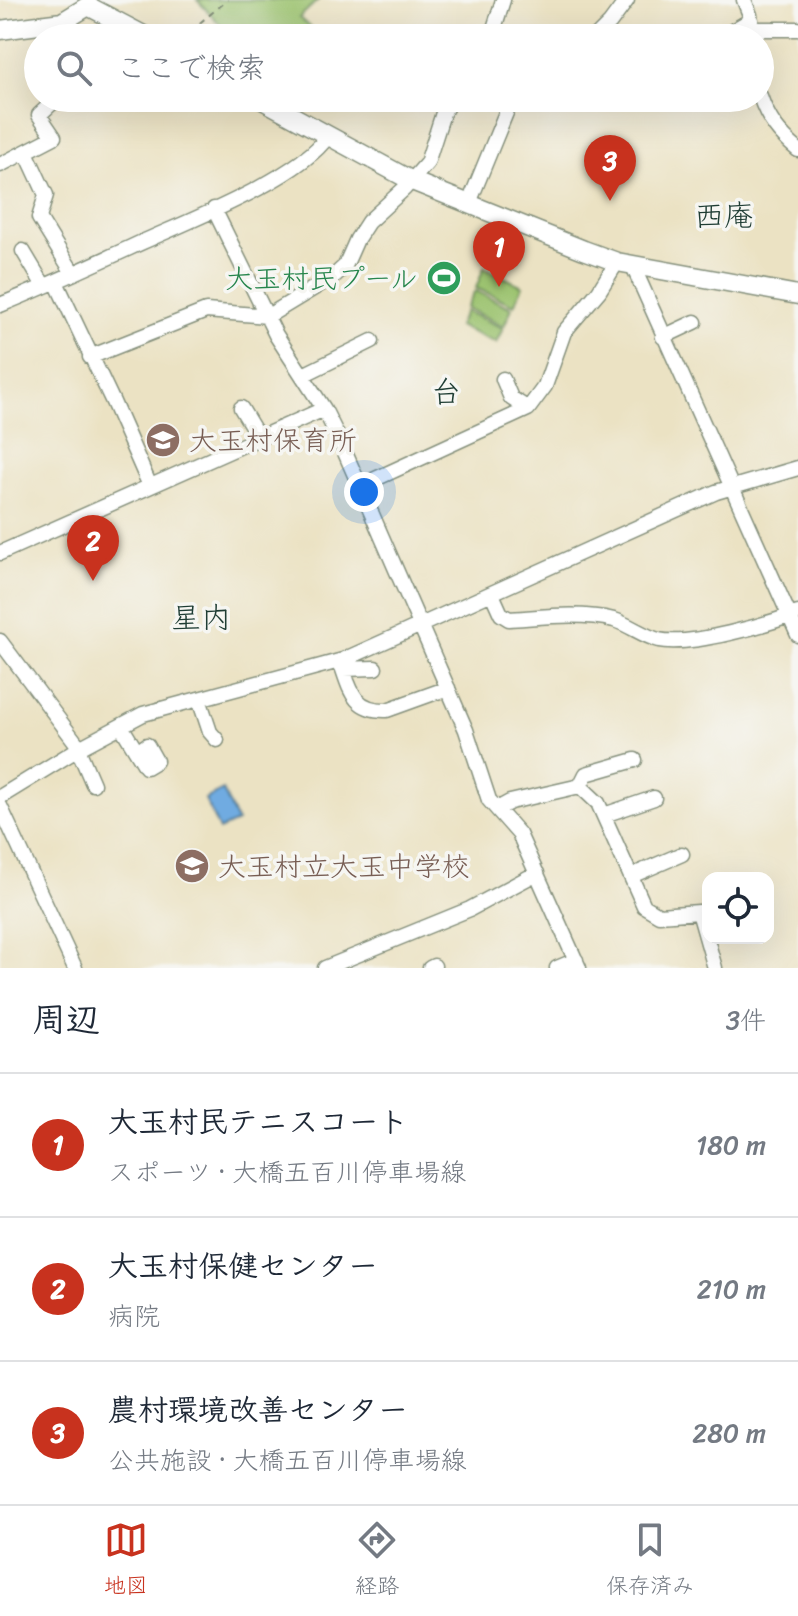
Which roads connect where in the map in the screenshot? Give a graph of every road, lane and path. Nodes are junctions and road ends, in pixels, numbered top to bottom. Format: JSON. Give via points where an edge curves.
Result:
{"nodes":[{"id":1,"x":228,"y":0,"type":"edge"},
{"id":2,"x":503,"y":0,"type":"edge"},
{"id":3,"x":627,"y":0,"type":"edge"},
{"id":4,"x":744,"y":0,"type":"edge"},
{"id":5,"x":91,"y":3,"type":"edge"},
{"id":6,"x":46,"y":24,"type":"edge"},
{"id":7,"x":123,"y":24,"type":"edge"},
{"id":8,"x":198,"y":24,"type":"edge"},
{"id":9,"x":495,"y":24,"type":"edge"},
{"id":10,"x":609,"y":24,"type":"edge"},
{"id":11,"x":751,"y":24,"type":"edge"},
{"id":12,"x":24,"y":27,"type":"edge"},
{"id":13,"x":774,"y":29,"type":"edge"},
{"id":14,"x":798,"y":29,"type":"edge"},
{"id":15,"x":0,"y":30,"type":"edge"},
{"id":16,"x":42,"y":112,"type":"edge"},
{"id":17,"x":284,"y":112,"type":"edge"},
{"id":18,"x":444,"y":112,"type":"edge"},
{"id":19,"x":506,"y":112,"type":"edge"},
{"id":20,"x":765,"y":112,"type":"edge"},
{"id":21,"x":328,"y":136,"type":"junction"},
{"id":22,"x":798,"y":150,"type":"edge"},
{"id":23,"x":26,"y":152,"type":"junction"},
{"id":24,"x":0,"y":164,"type":"edge"},
{"id":25,"x":412,"y":181,"type":"junction"},
{"id":26,"x":469,"y":203,"type":"junction"},
{"id":27,"x":214,"y":209,"type":"junction"},
{"id":28,"x":23,"y":251,"type":"dead end"},
{"id":29,"x":624,"y":263,"type":"junction"},
{"id":30,"x":73,"y":273,"type":"junction"},
{"id":31,"x":50,"y":284,"type":"junction"},
{"id":32,"x":798,"y":295,"type":"edge"},
{"id":33,"x":3,"y":299,"type":"edge"},
{"id":34,"x":268,"y":316,"type":"junction"},
{"id":35,"x":695,"y":322,"type":"dead end"},
{"id":36,"x":663,"y":337,"type":"junction"},
{"id":37,"x":372,"y":341,"type":"dead end"},
{"id":38,"x":90,"y":357,"type":"junction"},
{"id":39,"x":303,"y":375,"type":"junction"},
{"id":40,"x":503,"y":379,"type":"dead end"},
{"id":41,"x":241,"y":408,"type":"dead end"},
{"id":42,"x":324,"y":409,"type":"junction"},
{"id":43,"x":528,"y":409,"type":"junction"},
{"id":44,"x":259,"y":438,"type":"junction"},
{"id":45,"x":798,"y":468,"type":"edge"},
{"id":46,"x":150,"y":486,"type":"junction"},
{"id":47,"x":360,"y":486,"type":"junction"},
{"id":48,"x":732,"y":486,"type":"junction"},
{"id":49,"x":0,"y":553,"type":"edge"},
{"id":50,"x":492,"y":594,"type":"junction"},
{"id":51,"x":793,"y":614,"type":"edge"},
{"id":52,"x":422,"y":626,"type":"junction"},
{"id":53,"x":798,"y":635,"type":"edge"},
{"id":54,"x":0,"y":641,"type":"edge"},
{"id":55,"x":342,"y":665,"type":"junction"},
{"id":56,"x":375,"y":668,"type":"dead end"},
{"id":57,"x":448,"y":688,"type":"junction"},
{"id":58,"x":199,"y":699,"type":"junction"},
{"id":59,"x":121,"y":726,"type":"junction"},
{"id":60,"x":217,"y":740,"type":"dead end"},
{"id":61,"x":79,"y":748,"type":"junction"},
{"id":62,"x":137,"y":752,"type":"dead end"},
{"id":63,"x":635,"y":760,"type":"dead end"},
{"id":64,"x":93,"y":784,"type":"dead end"},
{"id":65,"x":580,"y":786,"type":"junction"},
{"id":66,"x":0,"y":797,"type":"edge"},
{"id":67,"x":654,"y":798,"type":"dead end"},
{"id":68,"x":499,"y":808,"type":"junction"},
{"id":69,"x":2,"y":815,"type":"edge"},
{"id":70,"x":604,"y":815,"type":"junction"},
{"id":71,"x":682,"y":854,"type":"dead end"},
{"id":72,"x":537,"y":873,"type":"junction"},
{"id":73,"x":631,"y":876,"type":"junction"},
{"id":74,"x":702,"y":910,"type":"edge"},
{"id":75,"x":710,"y":944,"type":"edge"},
{"id":76,"x":578,"y":964,"type":"edge"},
{"id":77,"x":75,"y":968,"type":"edge"},
{"id":78,"x":325,"y":968,"type":"edge"},
{"id":79,"x":557,"y":968,"type":"edge"},
{"id":80,"x":715,"y":968,"type":"edge"}],
"edges":[{"from":1,"to":8,"type":"path"},
{"from":2,"to":9,"type":"street"},
{"from":3,"to":10,"type":"street"},
{"from":4,"to":11,"type":"street"},
{"from":5,"to":6,"type":"main road","via":[[62,22]]},
{"from":5,"to":7,"type":"main road"},
{"from":12,"to":15,"type":"main road"},
{"from":13,"to":14,"type":"street"},
{"from":16,"to":23,"type":"street","via":[[39,115],[54,137]]},
{"from":17,"to":21,"type":"main road"},
{"from":18,"to":25,"type":"street","via":[[427,163]]},
{"from":19,"to":26,"type":"street"},
{"from":20,"to":22,"type":"street"},
{"from":21,"to":25,"type":"main road"},
{"from":21,"to":27,"type":"street","via":[[292,169]]},
{"from":23,"to":24,"type":"street"},
{"from":23,"to":30,"type":"street","via":[[46,195],[39,218]]},
{"from":25,"to":26,"type":"main road"},
{"from":25,"to":34,"type":"street","via":[[368,222],[345,266]]},
{"from":26,"to":29,"type":"main road"},
{"from":27,"to":30,"type":"street"},
{"from":27,"to":34,"type":"street"},
{"from":28,"to":31,"type":"street"},
{"from":29,"to":32,"type":"main road"},
{"from":29,"to":36,"type":"street"},
{"from":29,"to":43,"type":"street","via":[[564,332],[545,386]]},
{"from":30,"to":31,"type":"street"},
{"from":31,"to":33,"type":"street"},
{"from":31,"to":38,"type":"street"},
{"from":34,"to":38,"type":"street","via":[[206,311]]},
{"from":34,"to":39,"type":"street"},
{"from":35,"to":36,"type":"street"},
{"from":36,"to":48,"type":"street"},
{"from":37,"to":39,"type":"street"},
{"from":38,"to":46,"type":"street"},
{"from":39,"to":42,"type":"street"},
{"from":40,"to":43,"type":"street","via":[[511,398]]},
{"from":41,"to":44,"type":"street"},
{"from":42,"to":44,"type":"street"},
{"from":42,"to":47,"type":"street"},
{"from":43,"to":47,"type":"street"},
{"from":44,"to":46,"type":"street"},
{"from":45,"to":48,"type":"street"},
{"from":46,"to":49,"type":"street"},
{"from":47,"to":52,"type":"street"},
{"from":48,"to":50,"type":"street"},
{"from":48,"to":51,"type":"street"},
{"from":50,"to":51,"type":"street","via":[[509,619],[610,619],[660,640],[755,628]]},
{"from":50,"to":52,"type":"street"},
{"from":51,"to":53,"type":"street"},
{"from":52,"to":55,"type":"street"},
{"from":52,"to":57,"type":"street"},
{"from":54,"to":61,"type":"street"},
{"from":55,"to":56,"type":"street"},
{"from":55,"to":57,"type":"street","via":[[359,704],[377,710]]},
{"from":55,"to":58,"type":"street"},
{"from":57,"to":68,"type":"street","via":[[489,800]]},
{"from":58,"to":59,"type":"street","via":[[143,714]]},
{"from":58,"to":60,"type":"street"},
{"from":59,"to":61,"type":"street"},
{"from":59,"to":62,"type":"street"},
{"from":61,"to":64,"type":"street"},
{"from":61,"to":66,"type":"street"},
{"from":63,"to":65,"type":"street","via":[[586,774]]},
{"from":65,"to":68,"type":"street"},
{"from":65,"to":70,"type":"street"},
{"from":67,"to":70,"type":"street"},
{"from":68,"to":72,"type":"street","via":[[519,834]]},
{"from":69,"to":77,"type":"street"},
{"from":70,"to":73,"type":"street"},
{"from":71,"to":73,"type":"street"},
{"from":72,"to":76,"type":"street"},
{"from":72,"to":78,"type":"street","via":[[470,909]]},
{"from":73,"to":74,"type":"street","via":[[652,912],[664,916]]},
{"from":75,"to":80,"type":"street"},
{"from":76,"to":79,"type":"street"}]}
